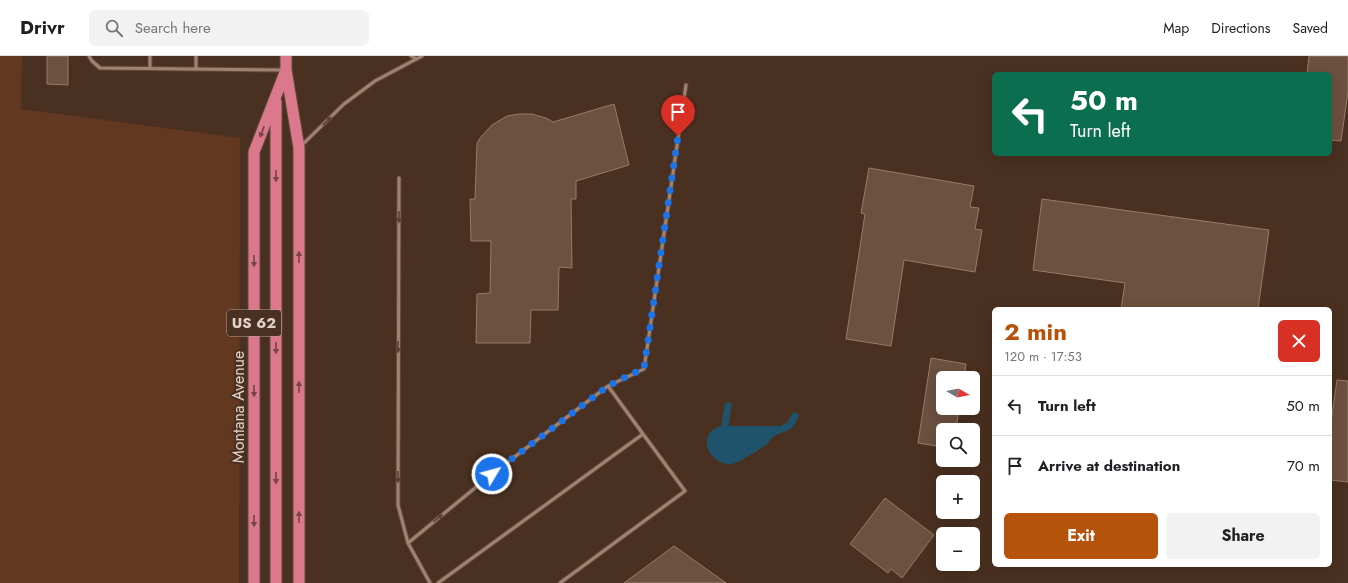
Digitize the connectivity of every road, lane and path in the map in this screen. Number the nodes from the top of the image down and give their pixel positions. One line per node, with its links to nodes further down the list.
1 (89, 56): 8 (lane)
2 (150, 56): 8 (lane)
3 (196, 56): 9 (lane)
4 (286, 56): 10 (highway, Montana Avenue / US 62)
5 (411, 56): 7 (lane)
6 (422, 56): 7 (lane)
7 (417, 59): 13 (lane, one-way to 7)
8 (150, 68): 9 (lane)
9 (196, 69): 10 (lane)
10 (286, 70): 12 (highway, Montana Avenue / US 62); 13 (highway, Montana Avenue / US 62)
11 (686, 85): 15 (lane)
12 (276, 95): 18 (highway, Montana Avenue / US 62, one-way to 18); 19 (highway, one-way to 19)
13 (299, 148): 20 (highway, Montana Avenue / US 62, one-way to 13)
14 (399, 178): 17 (lane, one-way to 17)
15 (608, 386): 16 (lane); 17 (lane, one-way to 15)
16 (643, 434): 22 (lane); 23 (lane)
17 (408, 543): 21 (lane)
18 (254, 583)
19 (276, 583)
20 (299, 583)
21 (430, 583)
22 (438, 583)
23 (560, 583)

